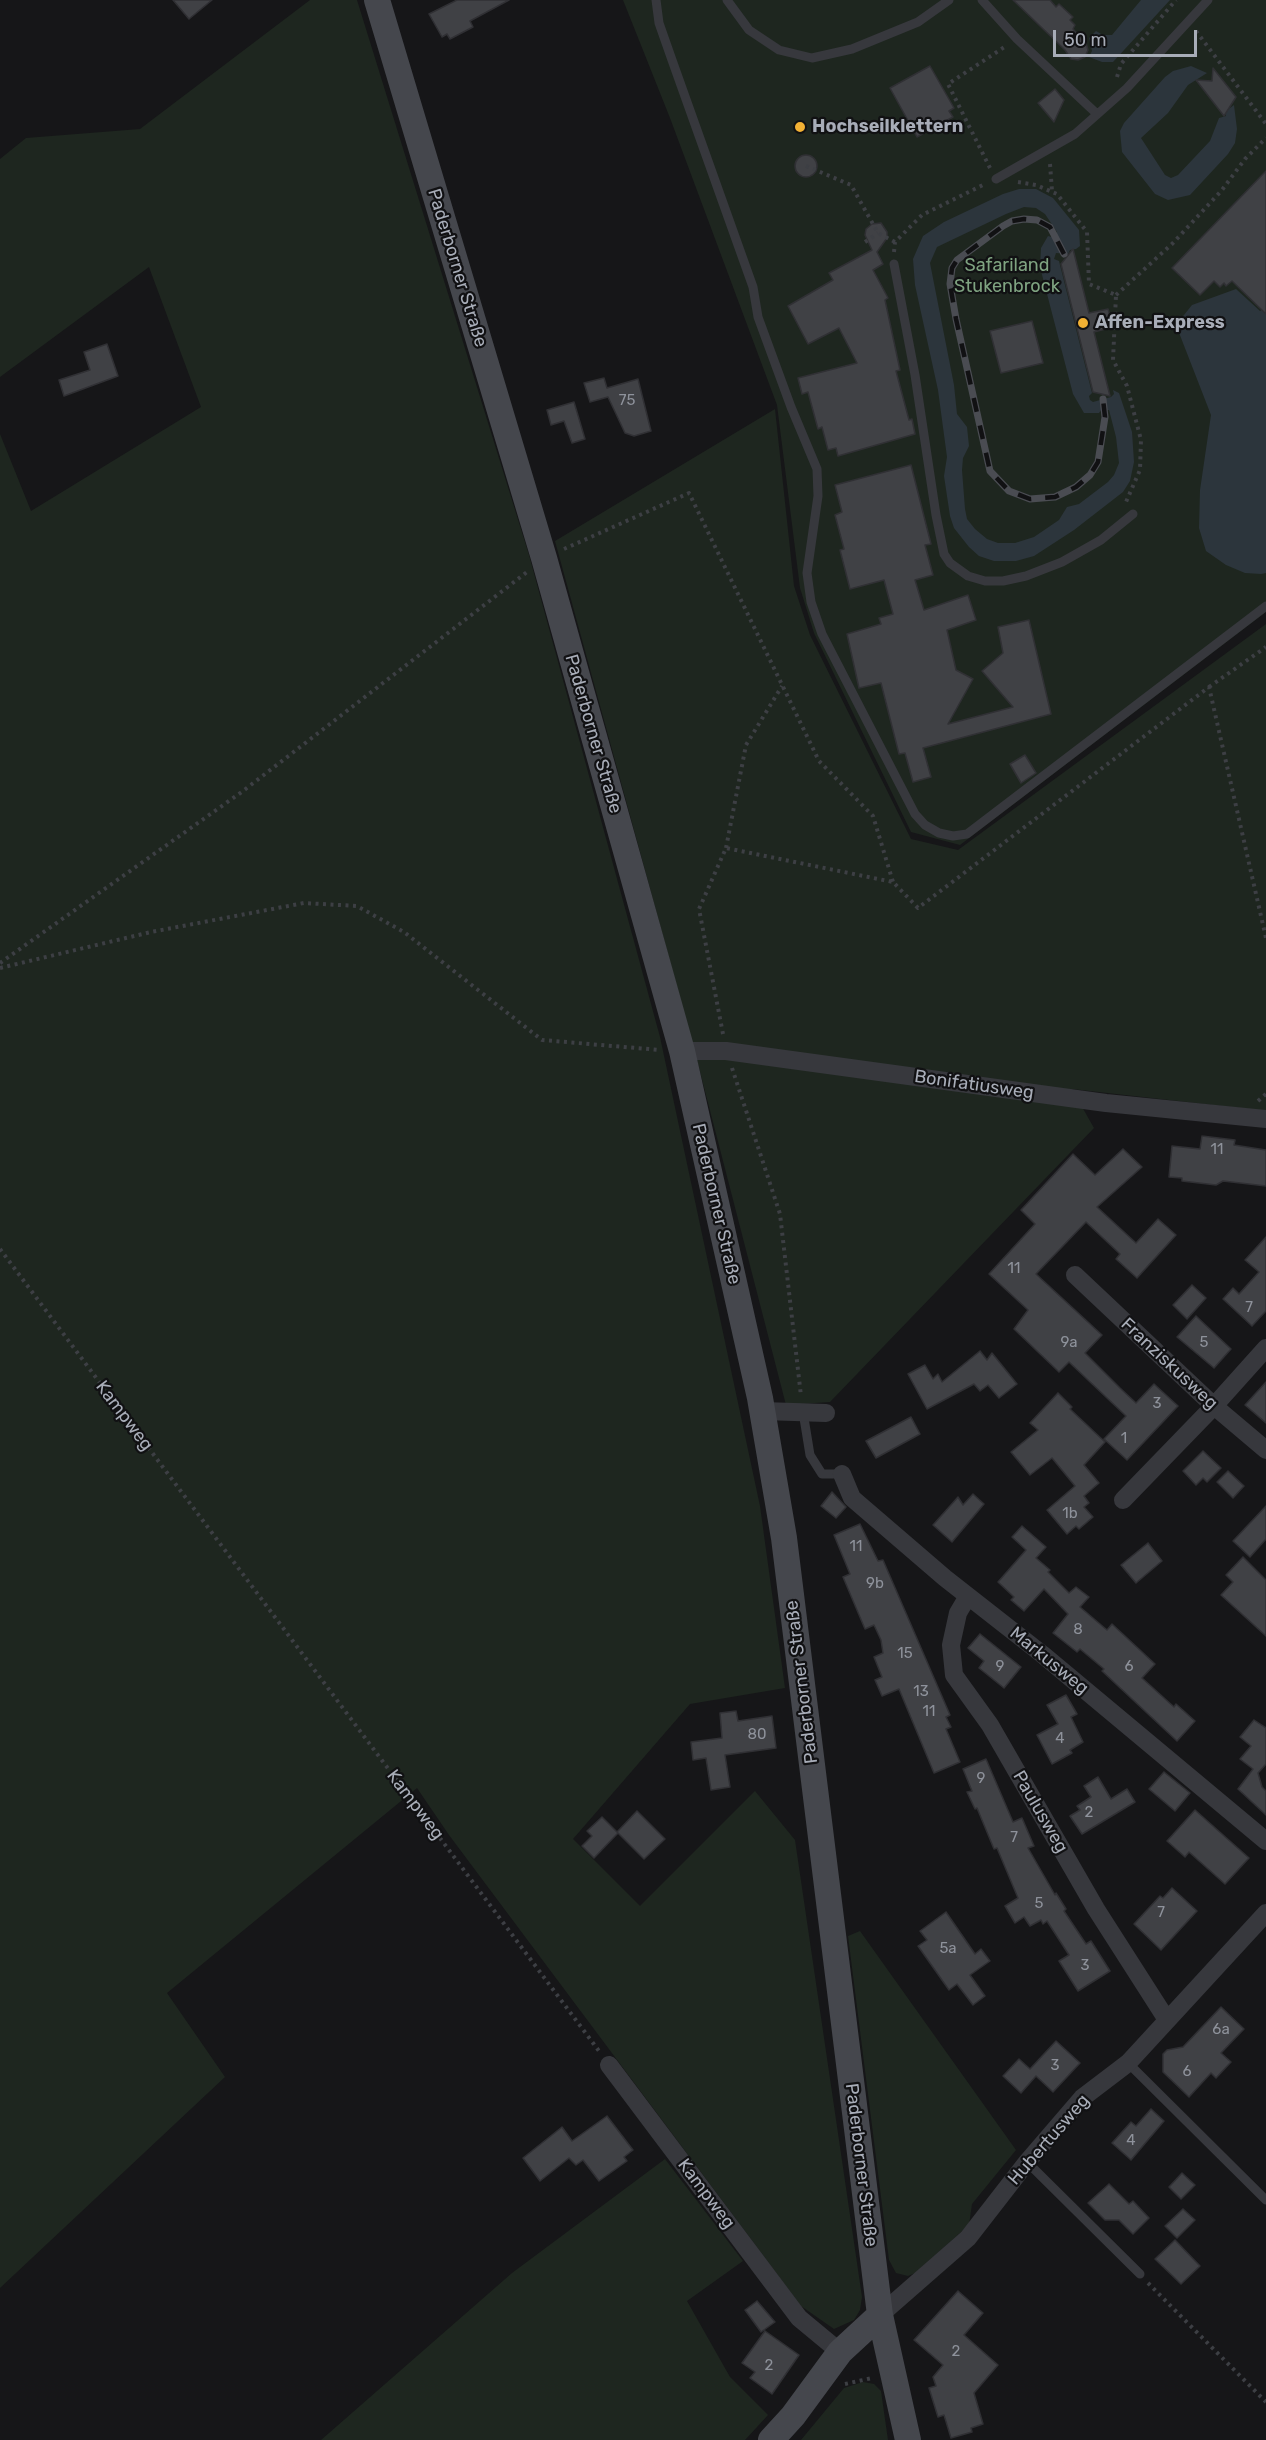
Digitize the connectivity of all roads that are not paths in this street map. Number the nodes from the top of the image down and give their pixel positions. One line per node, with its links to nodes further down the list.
1 (377, 0): 12 (main road, Paderborner Straße)
2 (656, 0): 11 (lane)
3 (727, 0): 4 (lane)
4 (949, 0)
5 (982, 0): 7 (lane)
6 (1208, 0): 7 (lane)
7 (1097, 114): 8 (lane)
8 (996, 179)
9 (894, 264): 10 (lane)
10 (1133, 514)
11 (1266, 606)
12 (682, 1051): 13 (street, Bonifatiusweg); 17 (main road, Paderborner Straße)
13 (1266, 1119)
14 (1075, 1275): 16 (street, Franziskusweg)
15 (1266, 1348): 16 (street)
16 (1214, 1406): 20 (street, Franziskusweg); 22 (street)
17 (762, 1411): 18 (street); 32 (main road, Paderborner Straße)
18 (803, 1412): 19 (street); 21 (lane)
19 (826, 1413)
20 (1266, 1450)
21 (842, 1474): 23 (street, Markusweg)
22 (1123, 1500)
23 (968, 1596): 24 (street, Markusweg); 26 (street, Paulusweg)
24 (1266, 1841)
25 (1266, 1913): 26 (street, Hubertusweg)
26 (1167, 2020): 27 (street, Hubertusweg)
27 (1128, 2063): 29 (street, Hubertusweg); 30 (lane)
28 (609, 2066): 33 (street, Kampweg)
29 (1027, 2162): 31 (lane); 32 (street, Hubertusweg)
30 (1266, 2200)
31 (1140, 2274)
32 (880, 2315): 33 (main road); 35 (main road, Paderborner Straße)
33 (840, 2352): 34 (main road)
34 (771, 2440)
35 (908, 2440)

